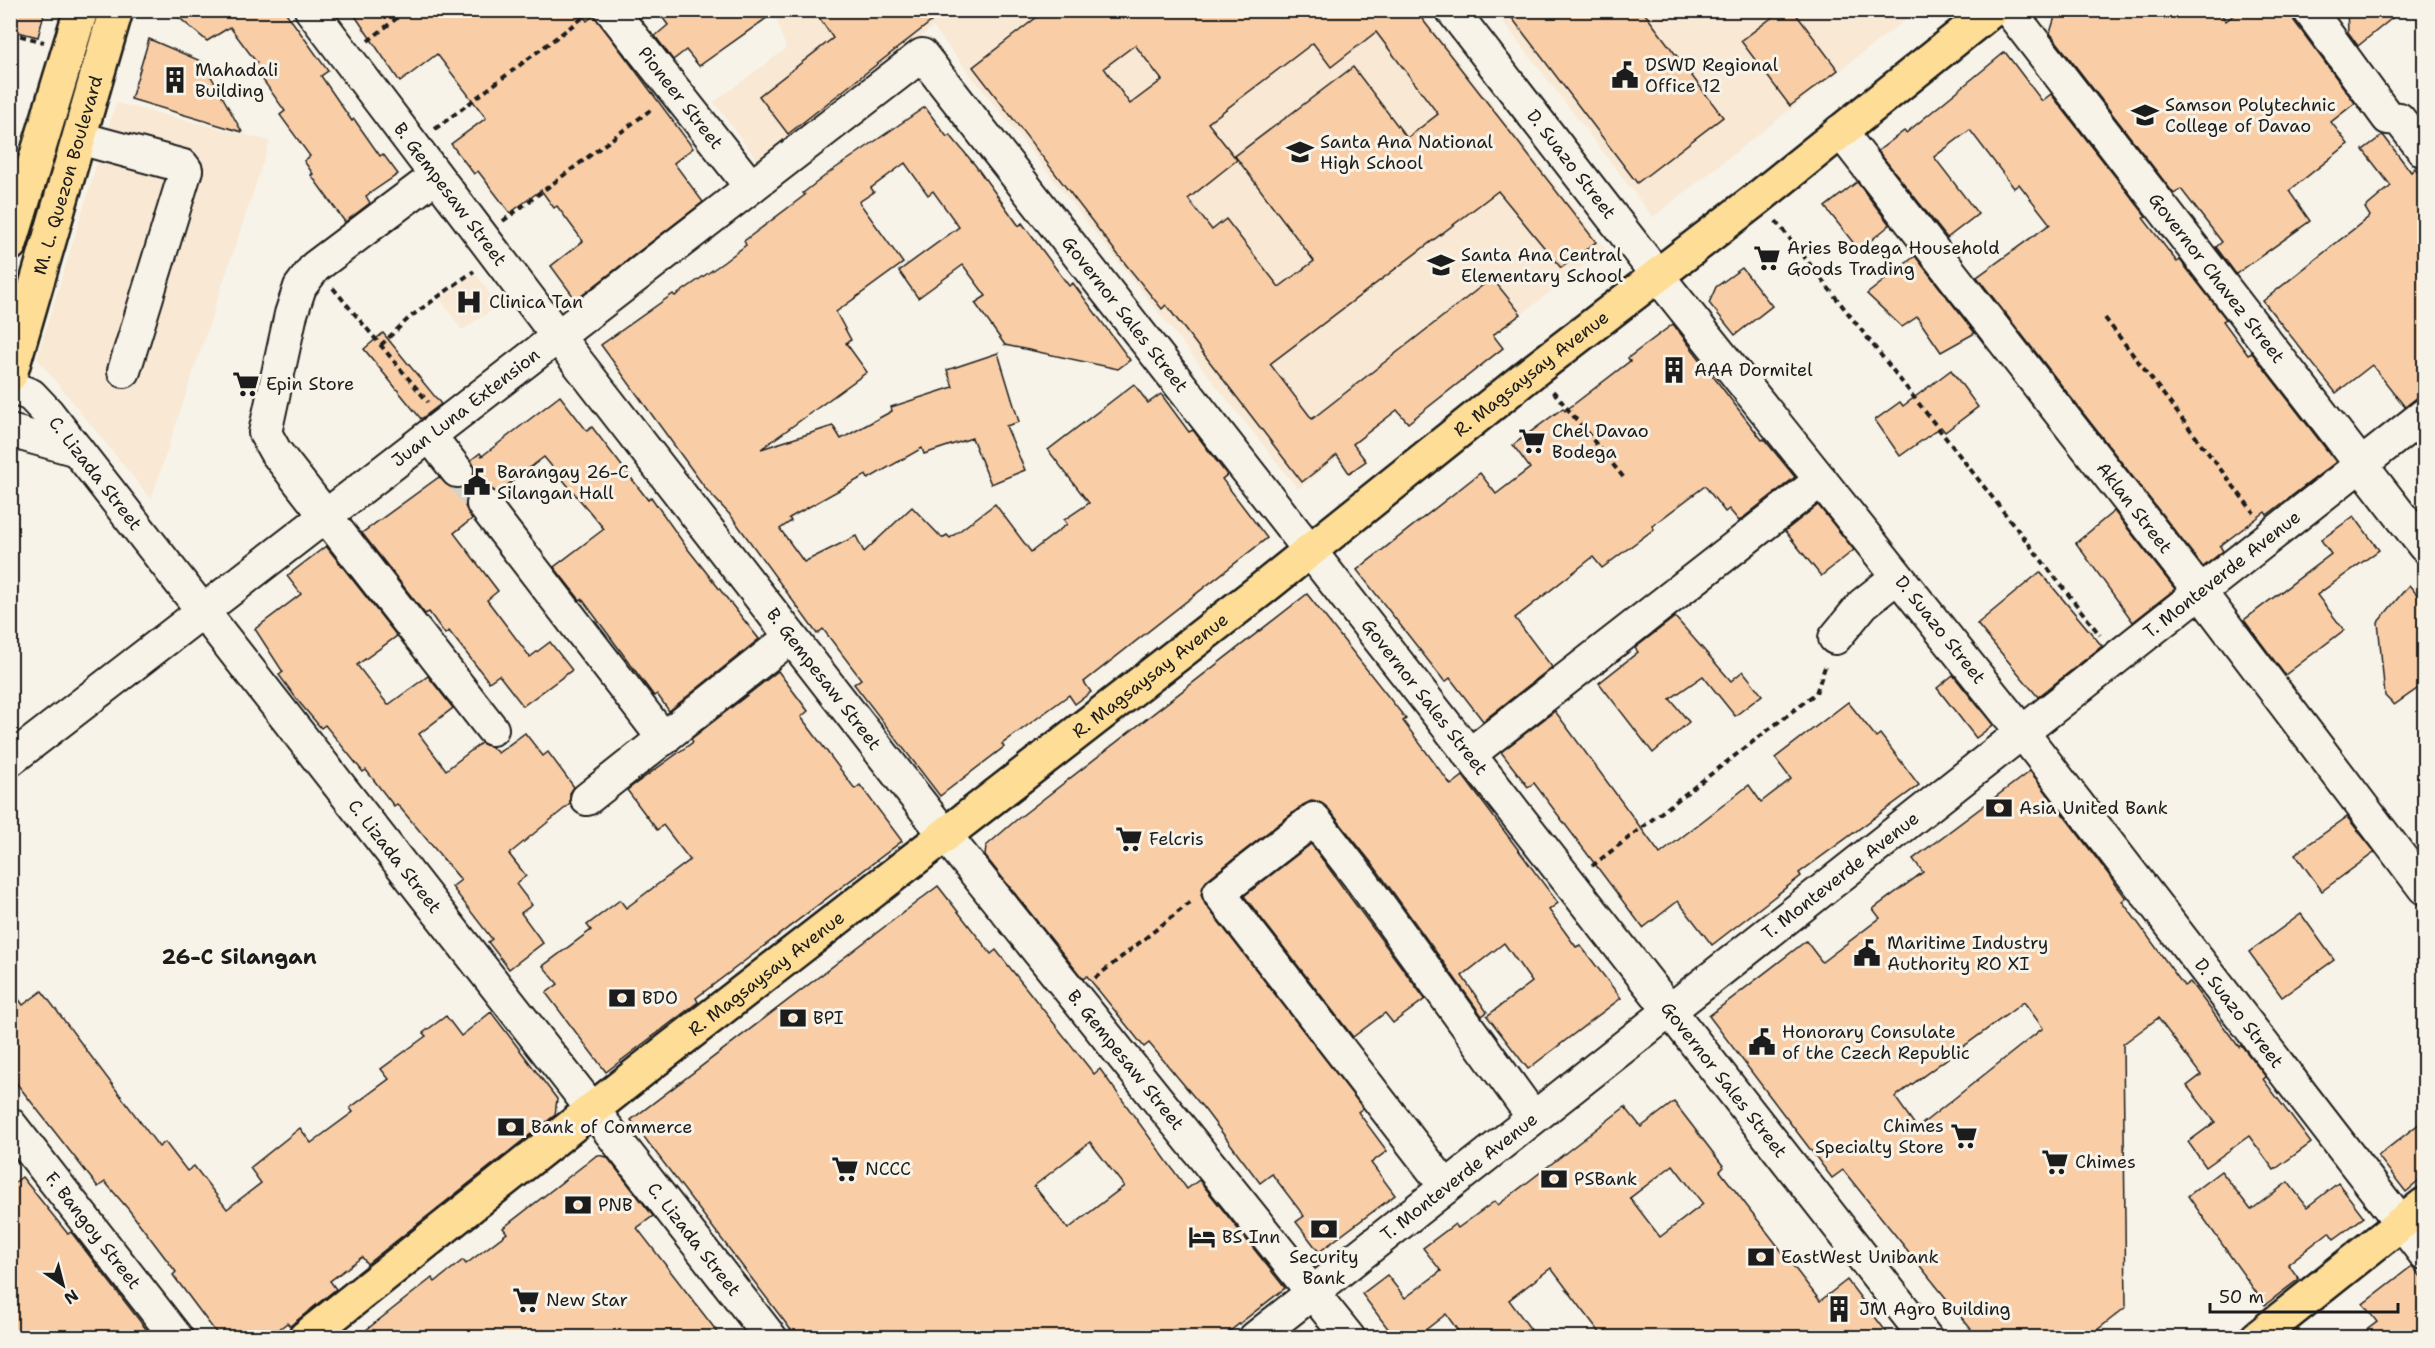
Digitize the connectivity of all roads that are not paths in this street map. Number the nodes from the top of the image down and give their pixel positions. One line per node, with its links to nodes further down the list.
1 (81, 10): 15 (main road, M. L. Quezon Boulevard)
2 (116, 10): 11 (main road, M. L. Quezon Boulevard)
3 (311, 10): 13 (street, B. Gempesaw Street)
4 (611, 10): 14 (street, Pioneer Street)
5 (1452, 10): 16 (street, D. Suazo Street)
6 (1992, 10): 10 (main road, R. Magsaysay Avenue)
7 (2009, 10): 25 (street, Governor Chavez Street)
8 (2309, 10): 12 (street)
9 (922, 56): 14 (street, Juan Luna Extension); 31 (street, Governor Sales Street)
10 (1840, 131): 16 (main road, R. Magsaysay Avenue); 33 (street, Aklan Street)
11 (79, 138): 18 (street); 19 (main road, M. L. Quezon Boulevard)
12 (2424, 151)
13 (436, 176): 17 (street, B. Gempesaw Street); 29 (street)
14 (751, 187): 17 (street, Juan Luna Extension)
15 (10, 244)
16 (1658, 275): 27 (street, D. Suazo Street); 31 (main road, R. Magsaysay Avenue)
17 (558, 337): 22 (street, Juan Luna Extension); 35 (street, B. Gempesaw Street)
18 (124, 371)
19 (10, 375)
20 (10, 387): 24 (street, C. Lizada Street)
21 (2424, 415): 25 (street, T. Monteverde Avenue)
22 (438, 429): 26 (street); 29 (street, Juan Luna Extension)
23 (10, 431): 24 (street)
24 (78, 450): 34 (street, C. Lizada Street)
25 (2361, 465): 30 (street, Governor Chavez Street); 33 (street, T. Monteverde Avenue)
26 (457, 471)
27 (1821, 480): 32 (street, D. Suazo Street); 40 (street)
28 (483, 504): 39 (street)
29 (325, 516): 34 (street, Juan Luna Extension); 37 (street)
30 (2424, 546)
31 (1309, 551): 40 (street, Governor Sales Street); 43 (main road, R. Magsaysay Avenue)
32 (1897, 577): 36 (street); 38 (street, D. Suazo Street)
33 (2200, 592): 38 (street, T. Monteverde Avenue); 44 (street, Aklan Street)
34 (204, 610): 41 (street, Juan Luna Extension); 46 (street, C. Lizada Street)
35 (791, 637): 39 (street); 43 (street, B. Gempesaw Street)
36 (1835, 638)
37 (492, 729)
38 (2022, 732): 45 (street, T. Monteverde Avenue); 50 (street, D. Suazo Street)
39 (664, 739): 42 (street)
40 (1469, 754): 45 (street, Governor Sales Street)
41 (10, 760)
42 (587, 799)
43 (945, 835): 46 (main road, R. Magsaysay Avenue); 52 (street, B. Gempesaw Street)
44 (2424, 888)
45 (1670, 1009): 47 (street, T. Monteverde Avenue); 58 (street, Governor Sales Street)
46 (594, 1108): 54 (main road, R. Magsaysay Avenue); 55 (street, C. Lizada Street)
47 (1533, 1117): 49 (street, T. Monteverde Avenue); 49 (street)
48 (10, 1124): 53 (street, F. Bangoy Street)
49 (1446, 1186): 52 (street, T. Monteverde Avenue)
50 (2413, 1214): 51 (street, D. Suazo Street); 59 (main road)
51 (2424, 1252)
52 (1313, 1292): 56 (street, T. Monteverde Avenue); 57 (street, B. Gempesaw Street)
53 (177, 1338)
54 (304, 1338)
55 (771, 1338)
56 (1255, 1338)
57 (1349, 1338)
58 (1926, 1338)
59 (2257, 1338)

